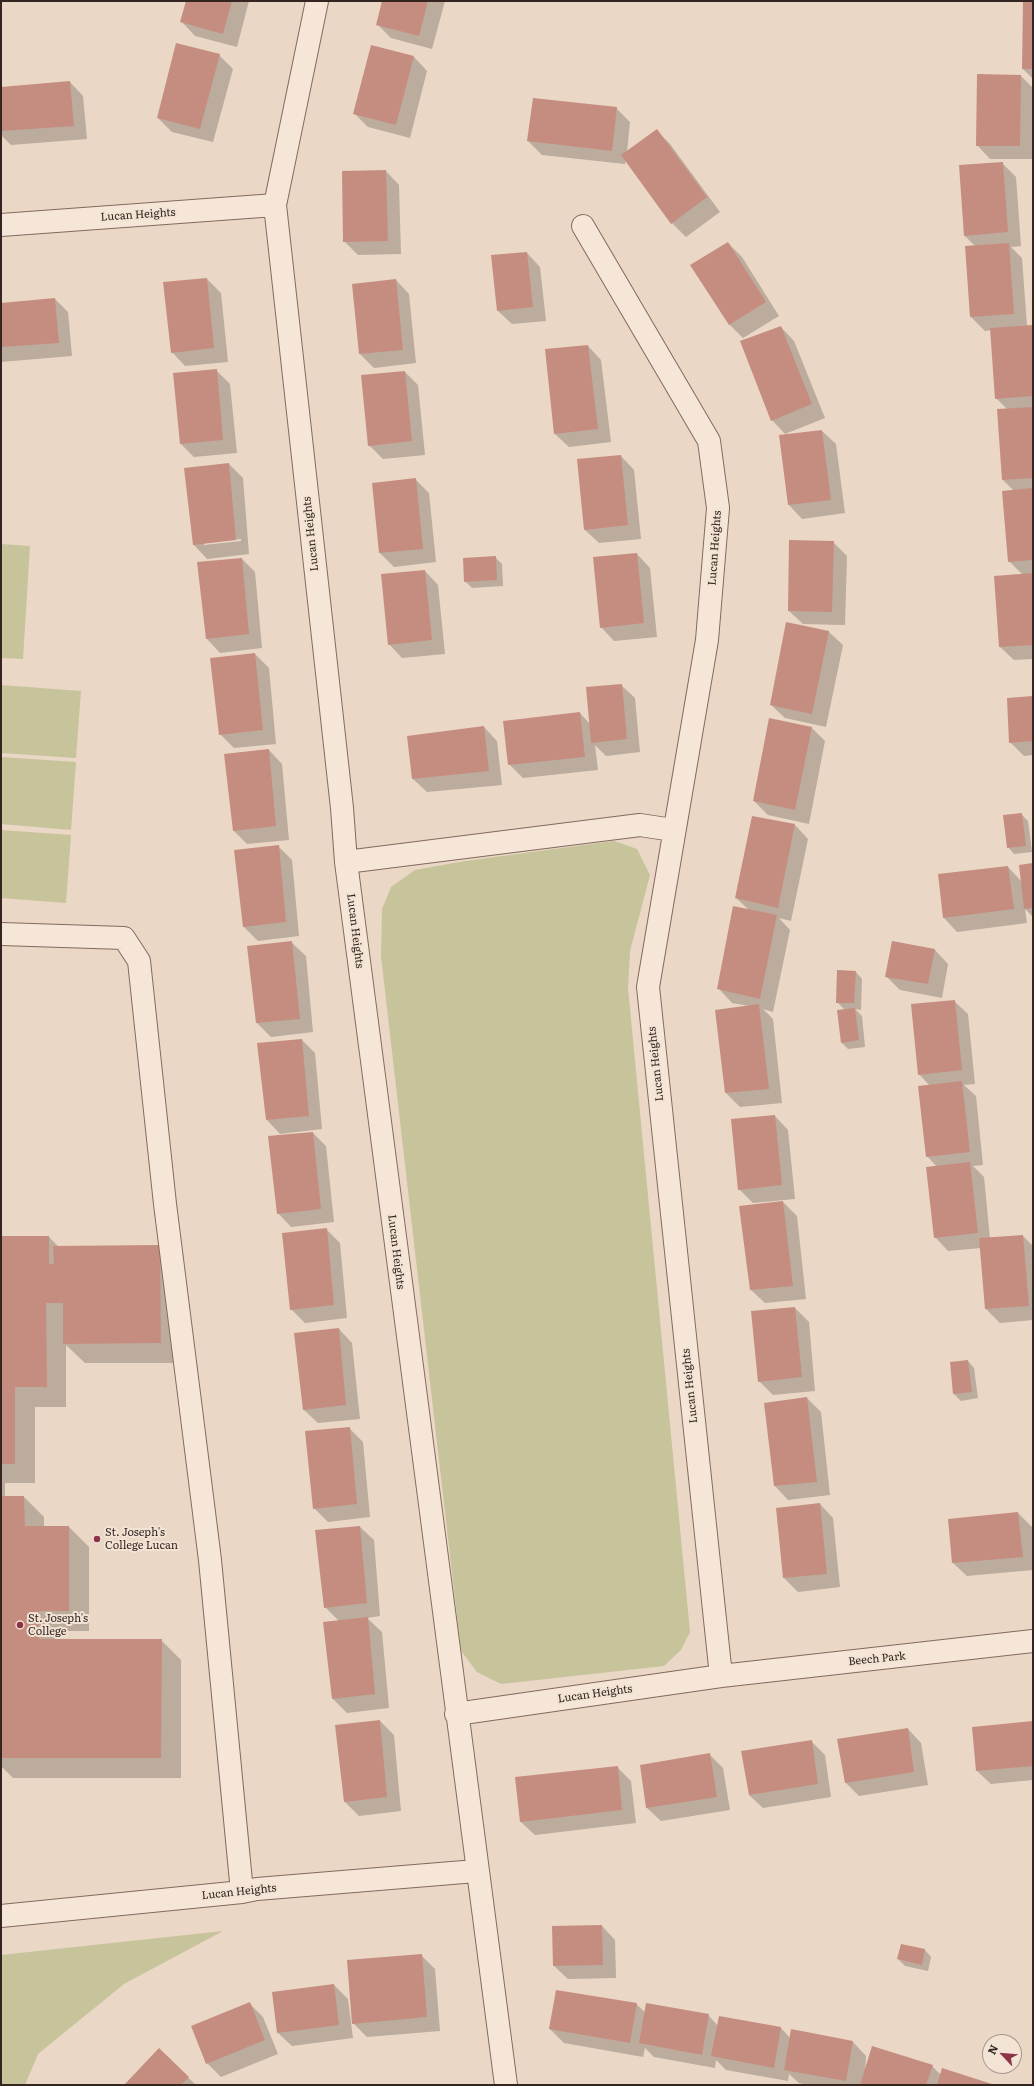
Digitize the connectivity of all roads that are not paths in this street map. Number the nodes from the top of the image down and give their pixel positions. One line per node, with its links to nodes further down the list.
1 (317, 1): 2 (street, Lucan Heights)
2 (275, 206): 3 (street, Lucan Heights); 6 (street, Lucan Heights)
3 (1, 225)
4 (583, 226): 5 (street, Lucan Heights)
5 (673, 830): 6 (street); 9 (street, Lucan Heights)
6 (346, 862): 10 (street, Lucan Heights)
7 (1, 934): 12 (street)
8 (1033, 1641): 9 (street, Beech Park)
9 (722, 1676): 10 (street, Lucan Heights)
10 (456, 1714): 11 (street, Lucan Heights)
11 (476, 1871): 12 (street, Lucan Heights); 14 (street, Lucan Heights)
12 (242, 1892): 13 (street, Lucan Heights)
13 (1, 1916)
14 (506, 2085)

